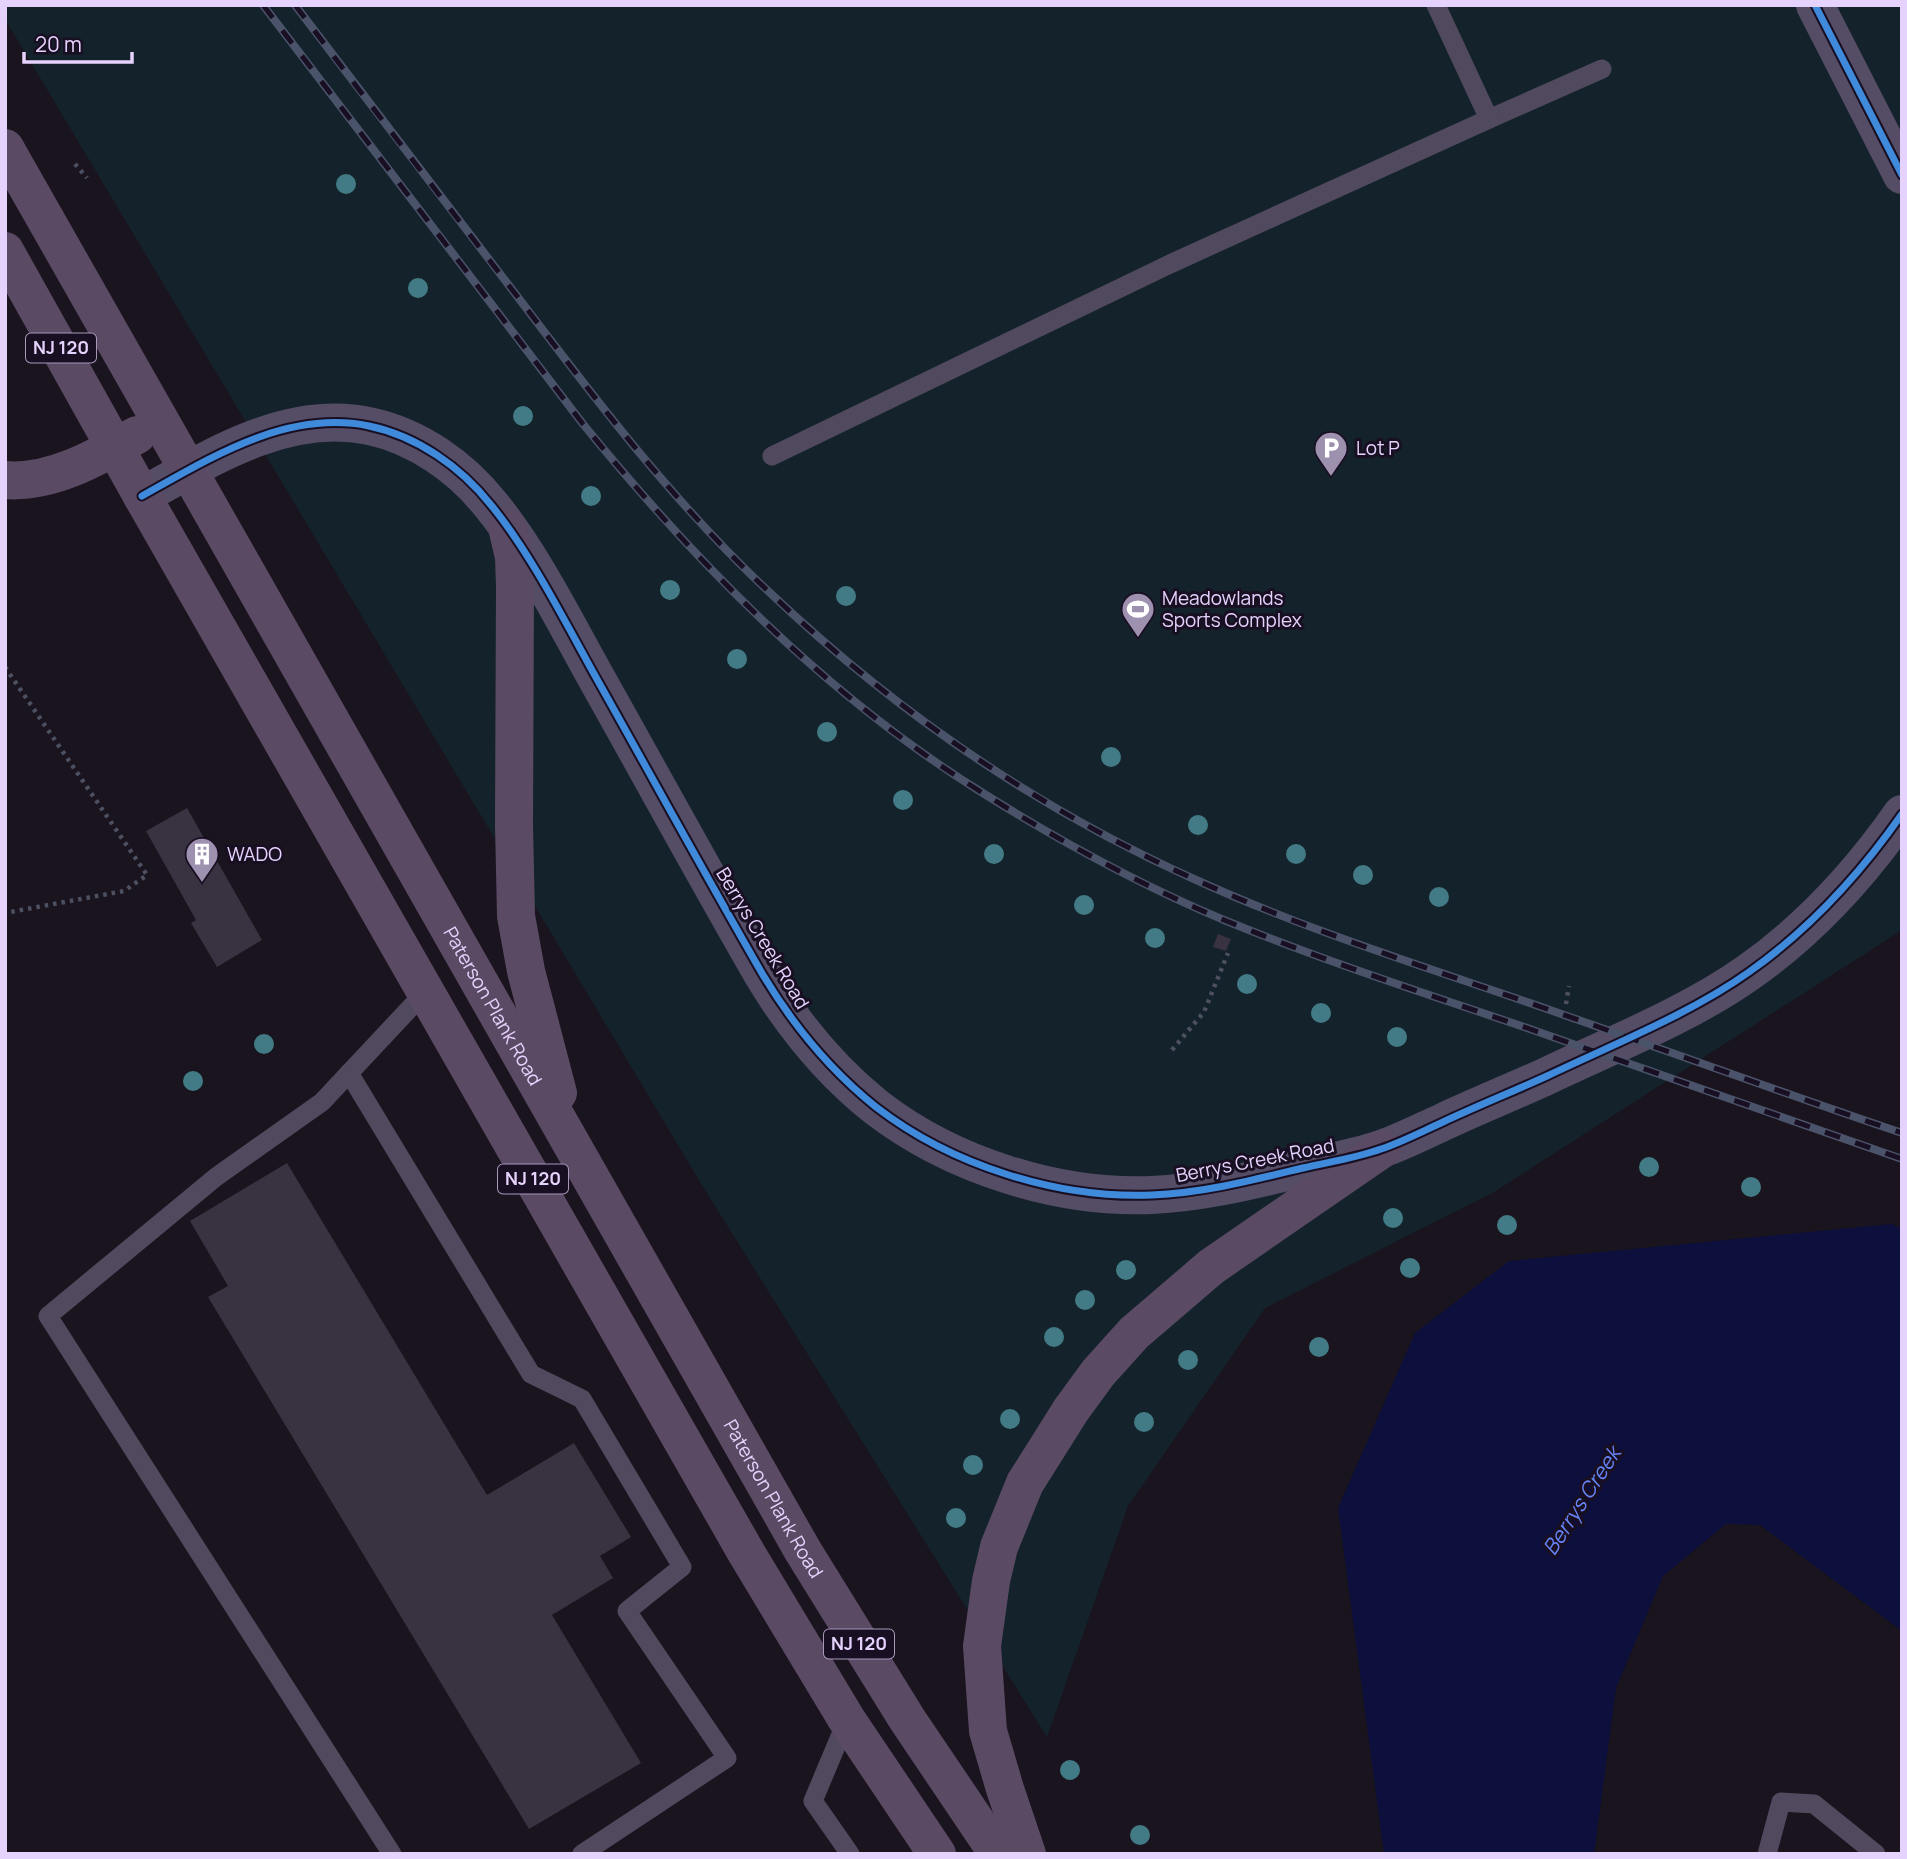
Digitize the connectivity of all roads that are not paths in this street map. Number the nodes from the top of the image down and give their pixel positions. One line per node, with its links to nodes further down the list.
1 (1436, 5): 4 (lane)
2 (1815, 5): 6 (street)
3 (1602, 69): 4 (lane)
4 (1489, 119): 10 (lane)
5 (5, 148): 8 (main road, Paterson Plank Road / NJ 120)
6 (1902, 175)
7 (5, 251): 9 (main road, NJ 120)
8 (161, 422): 9 (main road); 11 (main road, Paterson Plank Road / NJ 120)
9 (116, 447): 12 (main road); 13 (main road, NJ 120)
10 (772, 456)
11 (187, 470): 13 (street, Berrys Creek Road); 14 (street, Berrys Creek Road); 18 (main road, Paterson Plank Road / NJ 120)
12 (5, 480)
13 (142, 496): 16 (main road, NJ 120)
14 (507, 527): 18 (main road); 19 (street, Berrys Creek Road)
15 (1902, 814): 19 (street, Berrys Creek Road)
16 (426, 991): 17 (lane); 20 (main road, NJ 120)
17 (349, 1073): 21 (lane); 22 (lane)
18 (572, 1144): 25 (main road, Paterson Plank Road / NJ 120)
19 (1382, 1149): 26 (main road)
20 (847, 1720): 23 (lane); 24 (main road, NJ 120)
21 (392, 1854)
22 (582, 1854)
23 (850, 1854)
24 (937, 1854)
25 (998, 1854)
26 (1027, 1854)
27 (1767, 1854): 28 (lane)
28 (1876, 1854)

